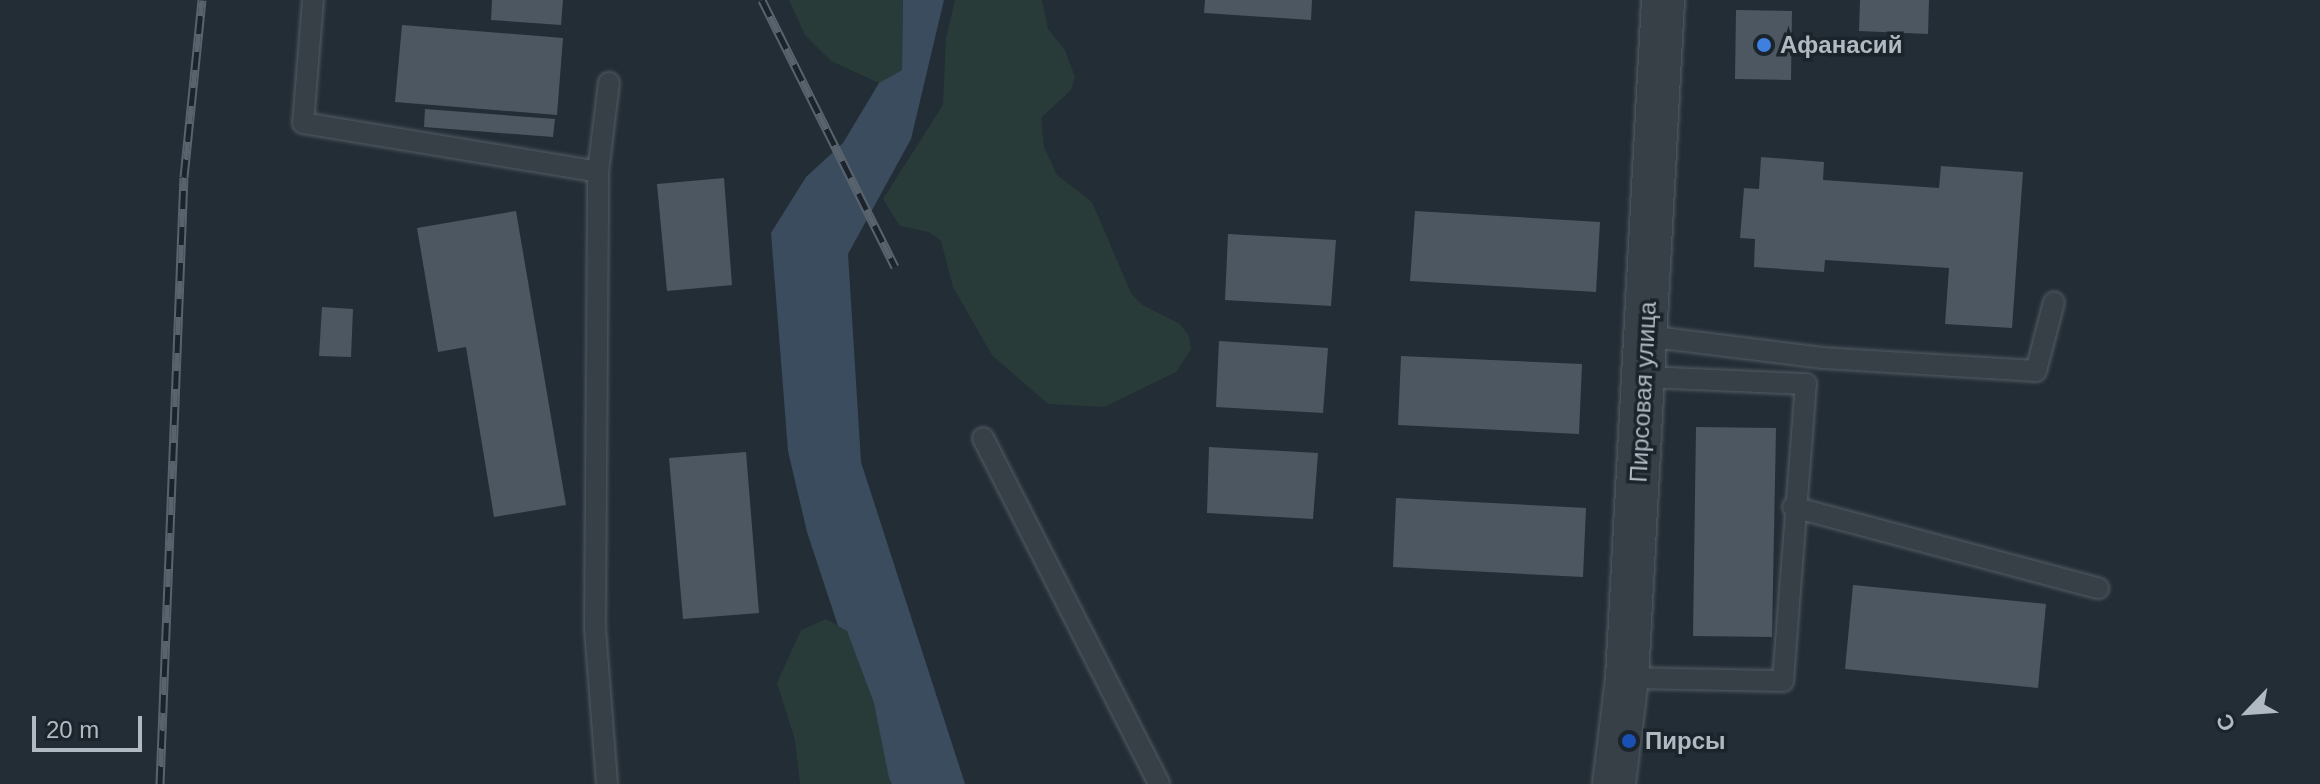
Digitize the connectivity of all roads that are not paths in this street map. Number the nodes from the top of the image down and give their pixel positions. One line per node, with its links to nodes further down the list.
1 (313, 0): 4 (lane)
2 (1663, 0): 6 (street, Пирсовая улица)
3 (609, 83): 4 (lane)
4 (598, 172): 12 (lane)
5 (2054, 302): 6 (lane)
6 (1646, 336): 7 (street, Пирсовая улица)
7 (1644, 377): 9 (lane); 11 (street, Пирсовая улица)
8 (983, 438): 13 (lane)
9 (1793, 507): 10 (lane); 11 (lane)
10 (2098, 588)
11 (1627, 678): 14 (street, Пирсовая улица)
12 (607, 784)
13 (1159, 784)
14 (1614, 784)

